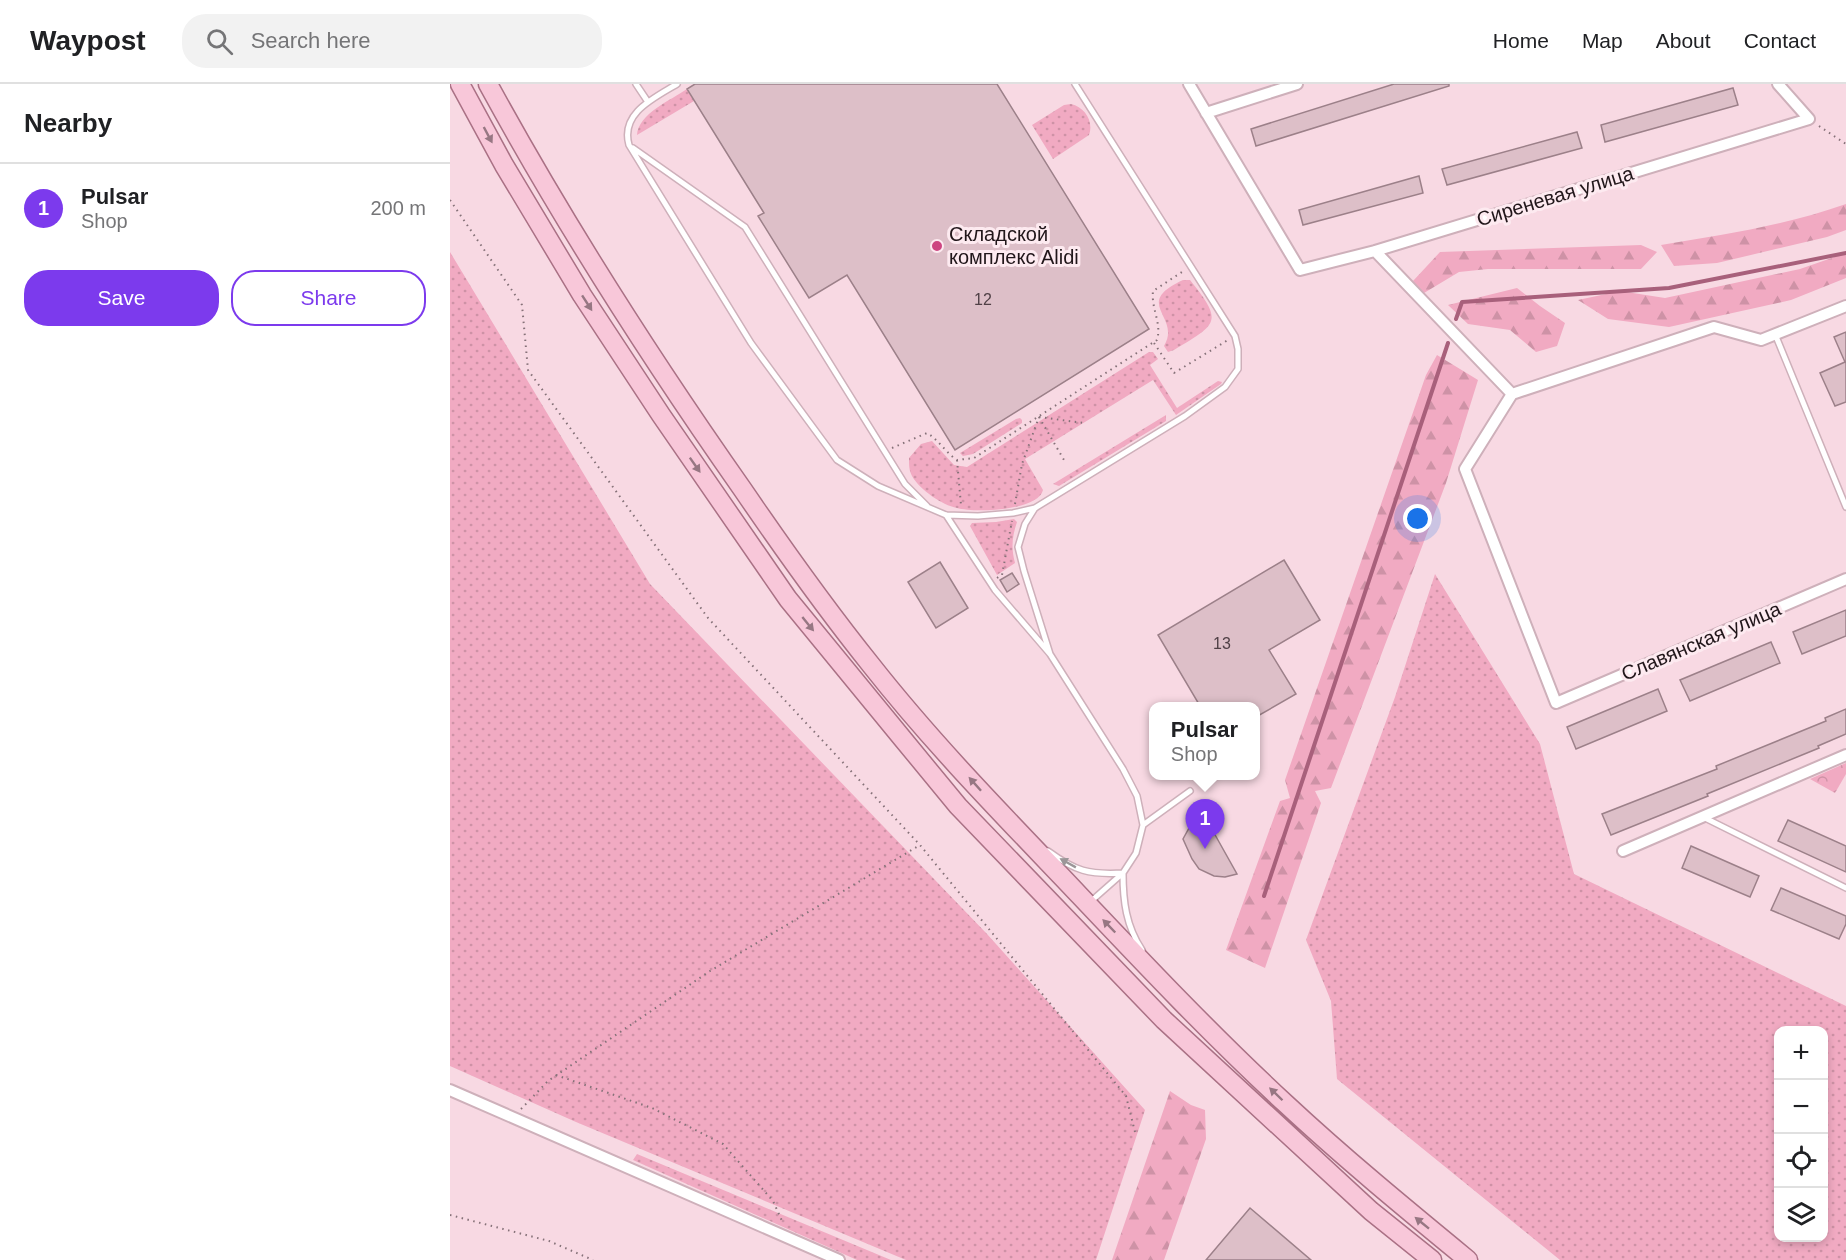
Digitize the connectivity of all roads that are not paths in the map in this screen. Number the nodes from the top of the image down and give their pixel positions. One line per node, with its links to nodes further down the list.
1 (460, 84): 31 (main road, one-way to 31)
2 (488, 84): 24 (main road, one-way to 2)
3 (636, 84): 9 (lane)
4 (677, 84): 9 (lane)
5 (1075, 84): 18 (lane)
6 (1189, 84): 10 (street)
7 (1297, 84): 10 (street)
8 (1778, 84): 12 (street, Сиреневая улица)
9 (648, 102): 11 (lane)
10 (1206, 113): 12 (street, Сиреневая улица)
11 (629, 145): 16 (lane); 16 (lane)
12 (1375, 250): 15 (street)
13 (1846, 306): 14 (street)
14 (1775, 334): 15 (street); 17 (lane)
15 (1512, 394): 20 (street, Славянская улица)
16 (928, 507): 19 (lane)
17 (1846, 507)
18 (1035, 508): 19 (lane); 21 (lane)
19 (946, 515): 21 (lane)
20 (1846, 579)
21 (1050, 654): 26 (lane)
22 (1846, 754): 25 (street)
23 (1190, 791): 26 (lane)
24 (998, 809): 28 (lane, one-way to 24); 30 (main road)
25 (1702, 816): 27 (street); 29 (lane)
26 (1143, 825): 28 (lane)
27 (1623, 851)
28 (1123, 873): 30 (lane); 32 (lane)
29 (1846, 888)
30 (1088, 904): 31 (main road); 32 (main road, one-way to 30)
31 (1066, 920): 35 (main road)
32 (1198, 1018): 36 (main road, one-way to 32)
33 (450, 1090): 34 (street)
34 (838, 1260)
35 (1432, 1260)
36 (1468, 1260)

